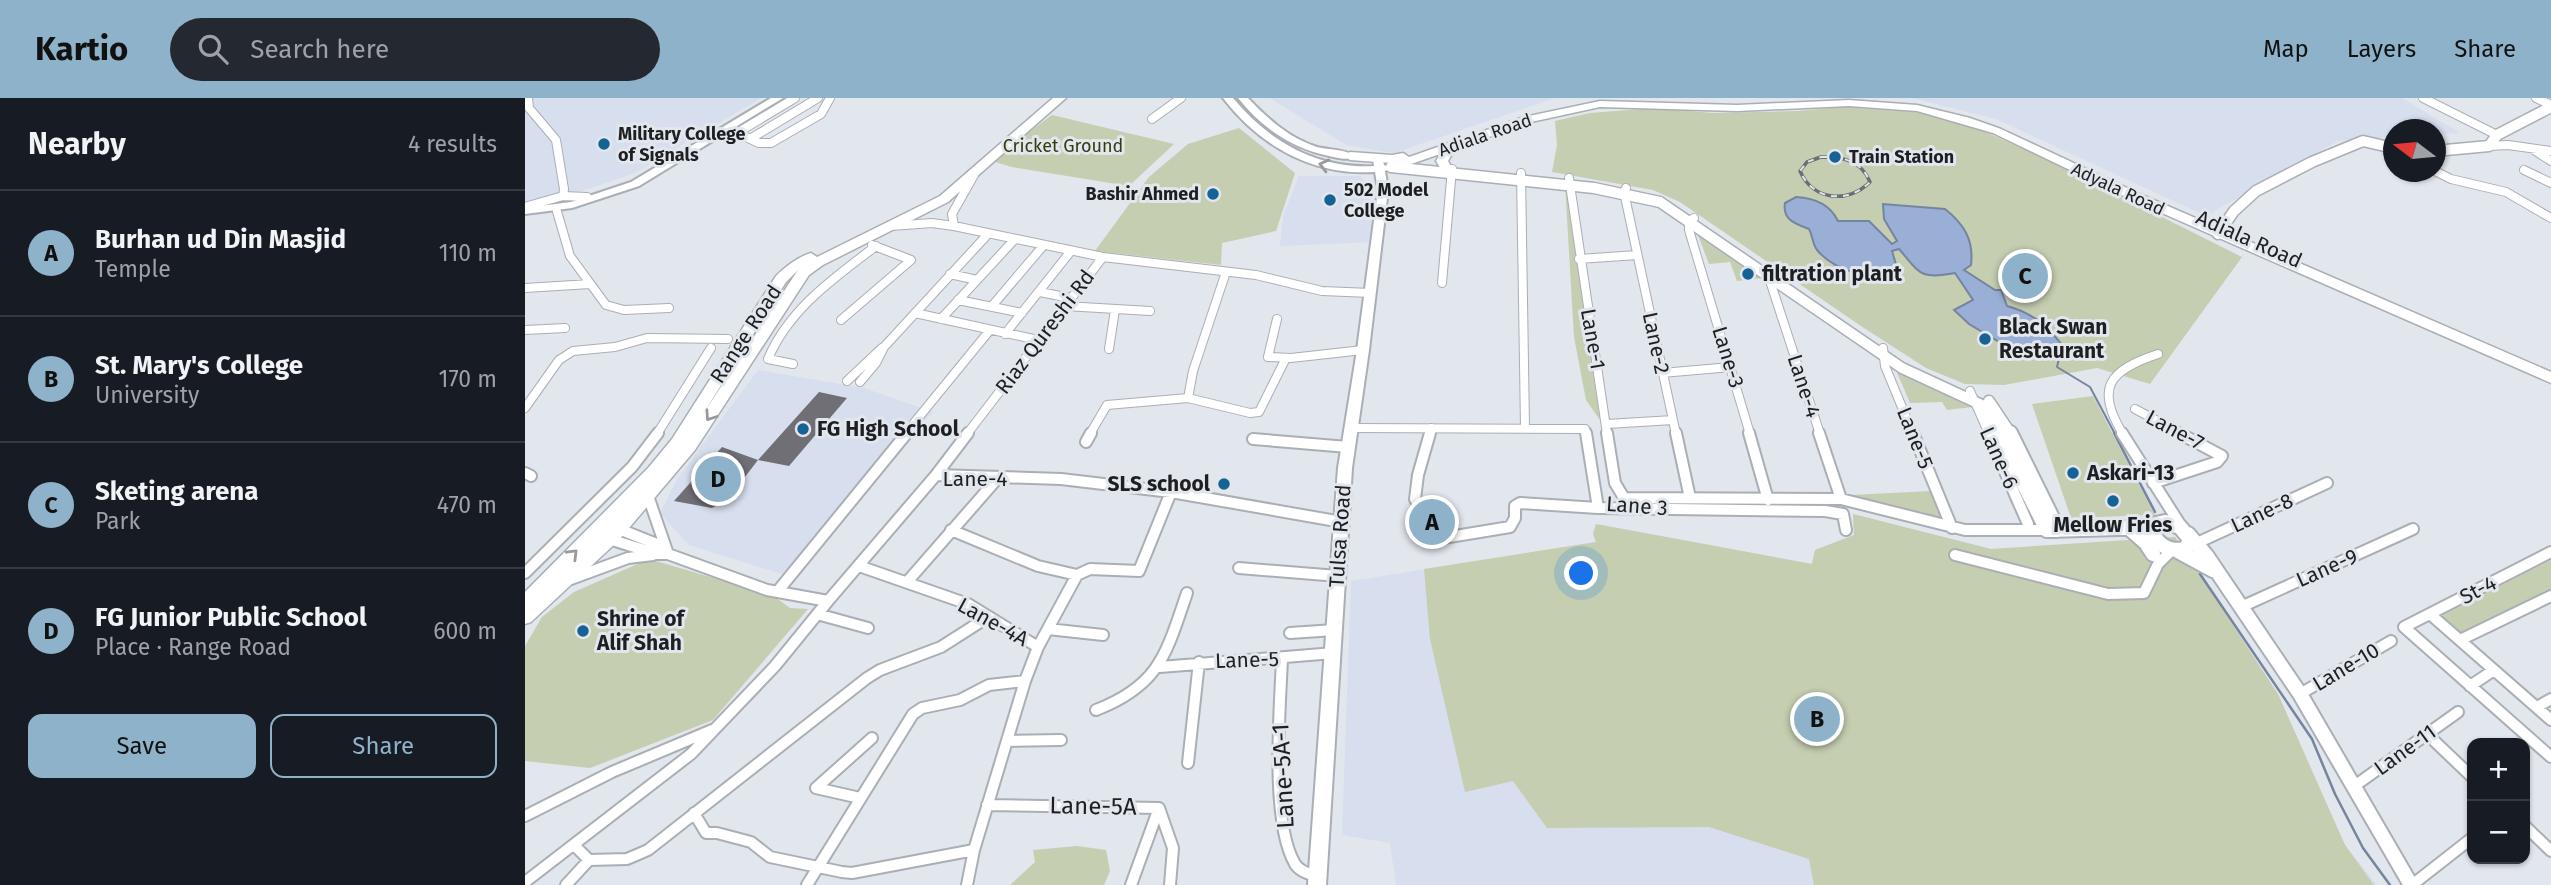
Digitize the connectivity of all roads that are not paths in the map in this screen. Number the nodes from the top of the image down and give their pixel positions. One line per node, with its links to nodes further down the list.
1 (528, 98): 48 (street)
2 (769, 98): 49 (main road)
3 (779, 98): 50 (main road)
4 (796, 98): 19 (street); 23 (street)
5 (818, 98): 19 (street)
6 (830, 98): 27 (street)
7 (1049, 98): 138 (main road, Range Road)
8 (1060, 98): 41 (main road)
9 (1181, 98): 24 (street)
10 (1229, 98): 38 (main road, one-way to 10)
11 (1243, 98): 34 (main road)
12 (1574, 98): 36 (main road, Adiala Road)
13 (1643, 98): 14 (main road)
14 (1854, 98)
15 (1865, 98): 56 (main road, Adiala Road)
16 (2423, 98): 21 (street)
17 (2448, 98): 21 (street)
18 (2536, 98): 22 (street)
19 (810, 103): 25 (street)
20 (1663, 104): 30 (main road, Adiala Road); 56 (main road, Adyala Road)
21 (2435, 104): 26 (street)
22 (2549, 109): 26 (street)
23 (767, 114): 25 (street); 27 (street)
24 (1153, 119)
25 (781, 120): 27 (street)
26 (2497, 135): 29 (street)
27 (750, 139)
28 (2383, 146): 56 (street)
29 (2489, 146): 31 (street); 32 (street)
30 (1449, 148): 37 (main road, Adiala Road); 40 (main road)
31 (2531, 148): 33 (street); 35 (street)
32 (2446, 150)
33 (2551, 151)
34 (1350, 156): 36 (main road, Adiala Road)
35 (2551, 161)
36 (1385, 163): 37 (main road, Adiala Road); 38 (main road); 40 (street); 46 (main road, Tulsa Road)
37 (1406, 163): 40 (street)
38 (1355, 170): 46 (main road)
39 (2524, 170): 45 (street)
40 (1450, 171): 42 (street); 69 (street)
41 (974, 175): 54 (main road); 55 (street)
42 (1521, 176): 44 (street); 111 (street)
43 (2446, 176): 52 (street)
44 (1569, 180): 47 (street); 64 (street, Lane-1)
45 (2551, 183)
46 (1383, 190): 73 (main road, Tulsa Road)
47 (1625, 190): 53 (street); 62 (street, Lane-2)
48 (563, 196): 49 (street); 51 (street)
49 (587, 197): 51 (main road)
50 (556, 208): 51 (main road); 70 (street)
51 (525, 209)
52 (2551, 218)
53 (1692, 220): 67 (street); 99 (street, Lane-3)
54 (891, 226): 55 (street, Riaz Qureshi Rd); 59 (main road)
55 (954, 226): 57 (street, Riaz Qureshi Rd)
56 (2219, 230): 100 (main road, Adiala Road); 102 (main road, Adyala Road)
57 (988, 233): 58 (street, Riaz Qureshi Rd); 66 (street)
58 (1014, 240): 60 (street, Riaz Qureshi Rd); 68 (street)
59 (868, 244): 84 (street); 98 (street); 123 (main road, one-way to 123)
60 (1043, 246): 61 (street, Riaz Qureshi Rd); 76 (street)
61 (1071, 251): 63 (street, Riaz Qureshi Rd); 72 (street)
62 (1637, 256): 64 (street); 101 (street, Lane-2)
63 (1103, 257): 65 (street); 75 (street, Riaz Qureshi Rd)
64 (1579, 259): 110 (street, Lane-1)
65 (1226, 272): 73 (street); 106 (street)
66 (950, 274): 68 (street); 80 (street)
67 (1776, 278): 95 (street); 125 (street, Lane-4)
68 (977, 280): 74 (street)
69 (1441, 283)
70 (590, 284): 71 (street); 77 (street)
71 (525, 288)
72 (1040, 292): 75 (street); 81 (street)
73 (1371, 293): 94 (main road, Tulsa Road)
74 (958, 300): 76 (street); 82 (street)
75 (1068, 302): 78 (street); 90 (street, Riaz Qureshi Rd)
76 (992, 306): 81 (street)
77 (669, 308)
78 (1115, 310): 79 (street); 93 (street)
79 (1150, 311)
80 (915, 313): 82 (street); 91 (street)
81 (1022, 313): 88 (street)
82 (941, 319): 87 (street)
83 (1277, 319): 97 (street)
84 (841, 320)
85 (565, 328): 86 (street)
86 (525, 330)
87 (991, 330): 88 (street); 153 (street)
88 (1005, 334): 90 (street)
89 (727, 339): 107 (street)
90 (1038, 340): 117 (street, Riaz Qureshi Rd)
91 (884, 347): 103 (street); 104 (street)
92 (711, 348): 148 (street)
93 (1109, 349)
94 (1363, 350): 97 (street); 112 (main road, Tulsa Road)
95 (1883, 351): 105 (street); 131 (street, Lane-5)
96 (2158, 354): 119 (street)
97 (1286, 358): 106 (street)
98 (793, 364)
99 (1731, 367): 101 (street); 126 (street, Lane-3)
100 (2551, 369)
101 (1663, 373): 109 (street, Lane-2)
102 (2551, 378)
103 (847, 381)
104 (860, 382)
105 (1971, 395): 130 (street, Lane-6); 136 (street)
106 (1188, 398): 115 (street)
107 (525, 408)
108 (2135, 409): 119 (street, Lane-7)
109 (1672, 420): 110 (street); 124 (street, Lane-2)
110 (1607, 424): 124 (street, Lane-1)
111 (1525, 427): 113 (street, Lane 3); 127 (street, Lane 3)
112 (1352, 428): 113 (street, Lane 3); 116 (main road, Tulsa Road)
113 (1431, 428): 127 (street)
114 (1253, 439): 116 (street)
115 (1086, 442)
116 (1348, 447): 128 (main road, Tulsa Road)
117 (936, 475): 118 (street, Lane-4); 145 (street, Lane-4)
118 (997, 479): 121 (street, Lane-4); 134 (street)
119 (2153, 483): 122 (street)
120 (2327, 483): 139 (street, Lane-8)
121 (1171, 492): 128 (street, Lane-4); 149 (street)
122 (2160, 495): 129 (street); 139 (street)
123 (648, 496): 138 (main road); 141 (street)
124 (1691, 498): 126 (street)
125 (1841, 499): 126 (street); 131 (street)
126 (1768, 500)
127 (1598, 508): 135 (street, Lane 3)
128 (1342, 522): 150 (main road, Tulsa Road)
129 (2170, 523): 137 (street); 139 (street)
130 (2028, 524)
131 (1952, 528): 136 (street)
132 (2129, 528): 136 (street); 137 (street); 144 (street)
133 (2413, 529): 157 (street, Lane-9)
134 (951, 530): 149 (street); 151 (street)
135 (1846, 530)
136 (2052, 530)
137 (2154, 533): 140 (street); 144 (street)
138 (609, 534): 141 (street); 152 (main road); 158 (main road, Range Road, one-way to 138)
139 (2190, 536): 140 (street); 147 (street)
140 (2175, 550): 144 (street); 147 (street)
141 (663, 552): 152 (street); 153 (street)
142 (2551, 552): 160 (street, St-4)
143 (1955, 555): 144 (street)
144 (2154, 561)
145 (859, 566): 151 (street, Lane-4A); 156 (street, Lane-4)
146 (1239, 568): 150 (street)
147 (2217, 572): 157 (street)
148 (525, 573)
149 (1077, 575): 164 (street)
150 (1338, 576): 165 (main road, Tulsa Road)
151 (907, 582): 161 (street, Lane-4A)
152 (561, 584): 158 (main road)
153 (777, 592): 156 (street)
154 (1187, 593): 174 (street)
155 (2551, 596): 168 (street)
156 (828, 601): 159 (street, Lane-4)
157 (2241, 607): 178 (street)
158 (528, 609): 162 (street)
159 (817, 614): 163 (street); 184 (street, Lane-4)
160 (2430, 614): 168 (street); 177 (street, St-4)
161 (988, 617): 170 (street, Lane-4A); 196 (street)
162 (525, 623)
163 (868, 628)
164 (1048, 629): 167 (street); 170 (street)
165 (1335, 630): 166 (street); 171 (main road, Tulsa Road)
166 (1290, 633)
167 (1104, 635)
168 (2460, 640): 175 (street)
169 (2391, 641): 178 (street, Lane-10)
170 (1038, 647): 176 (street)
171 (1334, 653): 172 (street, Lane-5); 205 (main road, Tulsa Road)
172 (1282, 659): 173 (street, Lane-5); 205 (street, Lane-5A-1)
173 (1199, 662): 174 (street, Lane-5); 190 (street)
174 (1160, 667): 181 (street)
175 (2494, 670): 177 (street); 180 (street)
176 (1025, 681): 188 (street); 193 (street)
177 (2470, 686): 189 (street)
178 (2300, 694): 192 (street)
179 (2551, 699): 180 (street)
180 (2537, 707): 183 (street)
181 (1096, 710)
182 (2458, 712): 185 (street, Lane-11)
183 (2551, 720)
184 (717, 728): 197 (street); 200 (street, Lane-4)
185 (2427, 734): 191 (street); 192 (street, Lane-11)
186 (872, 738): 193 (street)
187 (1061, 740): 188 (street)
188 (1007, 741): 194 (street)
189 (2551, 757)
190 (1188, 763)
191 (2467, 771)
192 (2353, 787): 212 (street)
193 (860, 799): 204 (street)
194 (987, 805): 195 (street, Lane-5A); 201 (street)
195 (1159, 808): 210 (street, Lane-5A); 211 (street)
196 (694, 813): 203 (street); 204 (street)
197 (525, 816)
198 (2530, 831): 202 (street)
199 (2467, 842): 212 (street)
200 (574, 845): 203 (street); 206 (street, Lane-4)
201 (974, 850): 204 (street); 209 (street)
202 (2551, 851)
203 (589, 860): 207 (street)
204 (817, 868): 208 (street)
205 (1317, 881)
206 (525, 882)
207 (566, 885)
208 (807, 885)
209 (967, 885)
210 (1131, 885)
211 (1170, 885)
212 (2412, 885)

